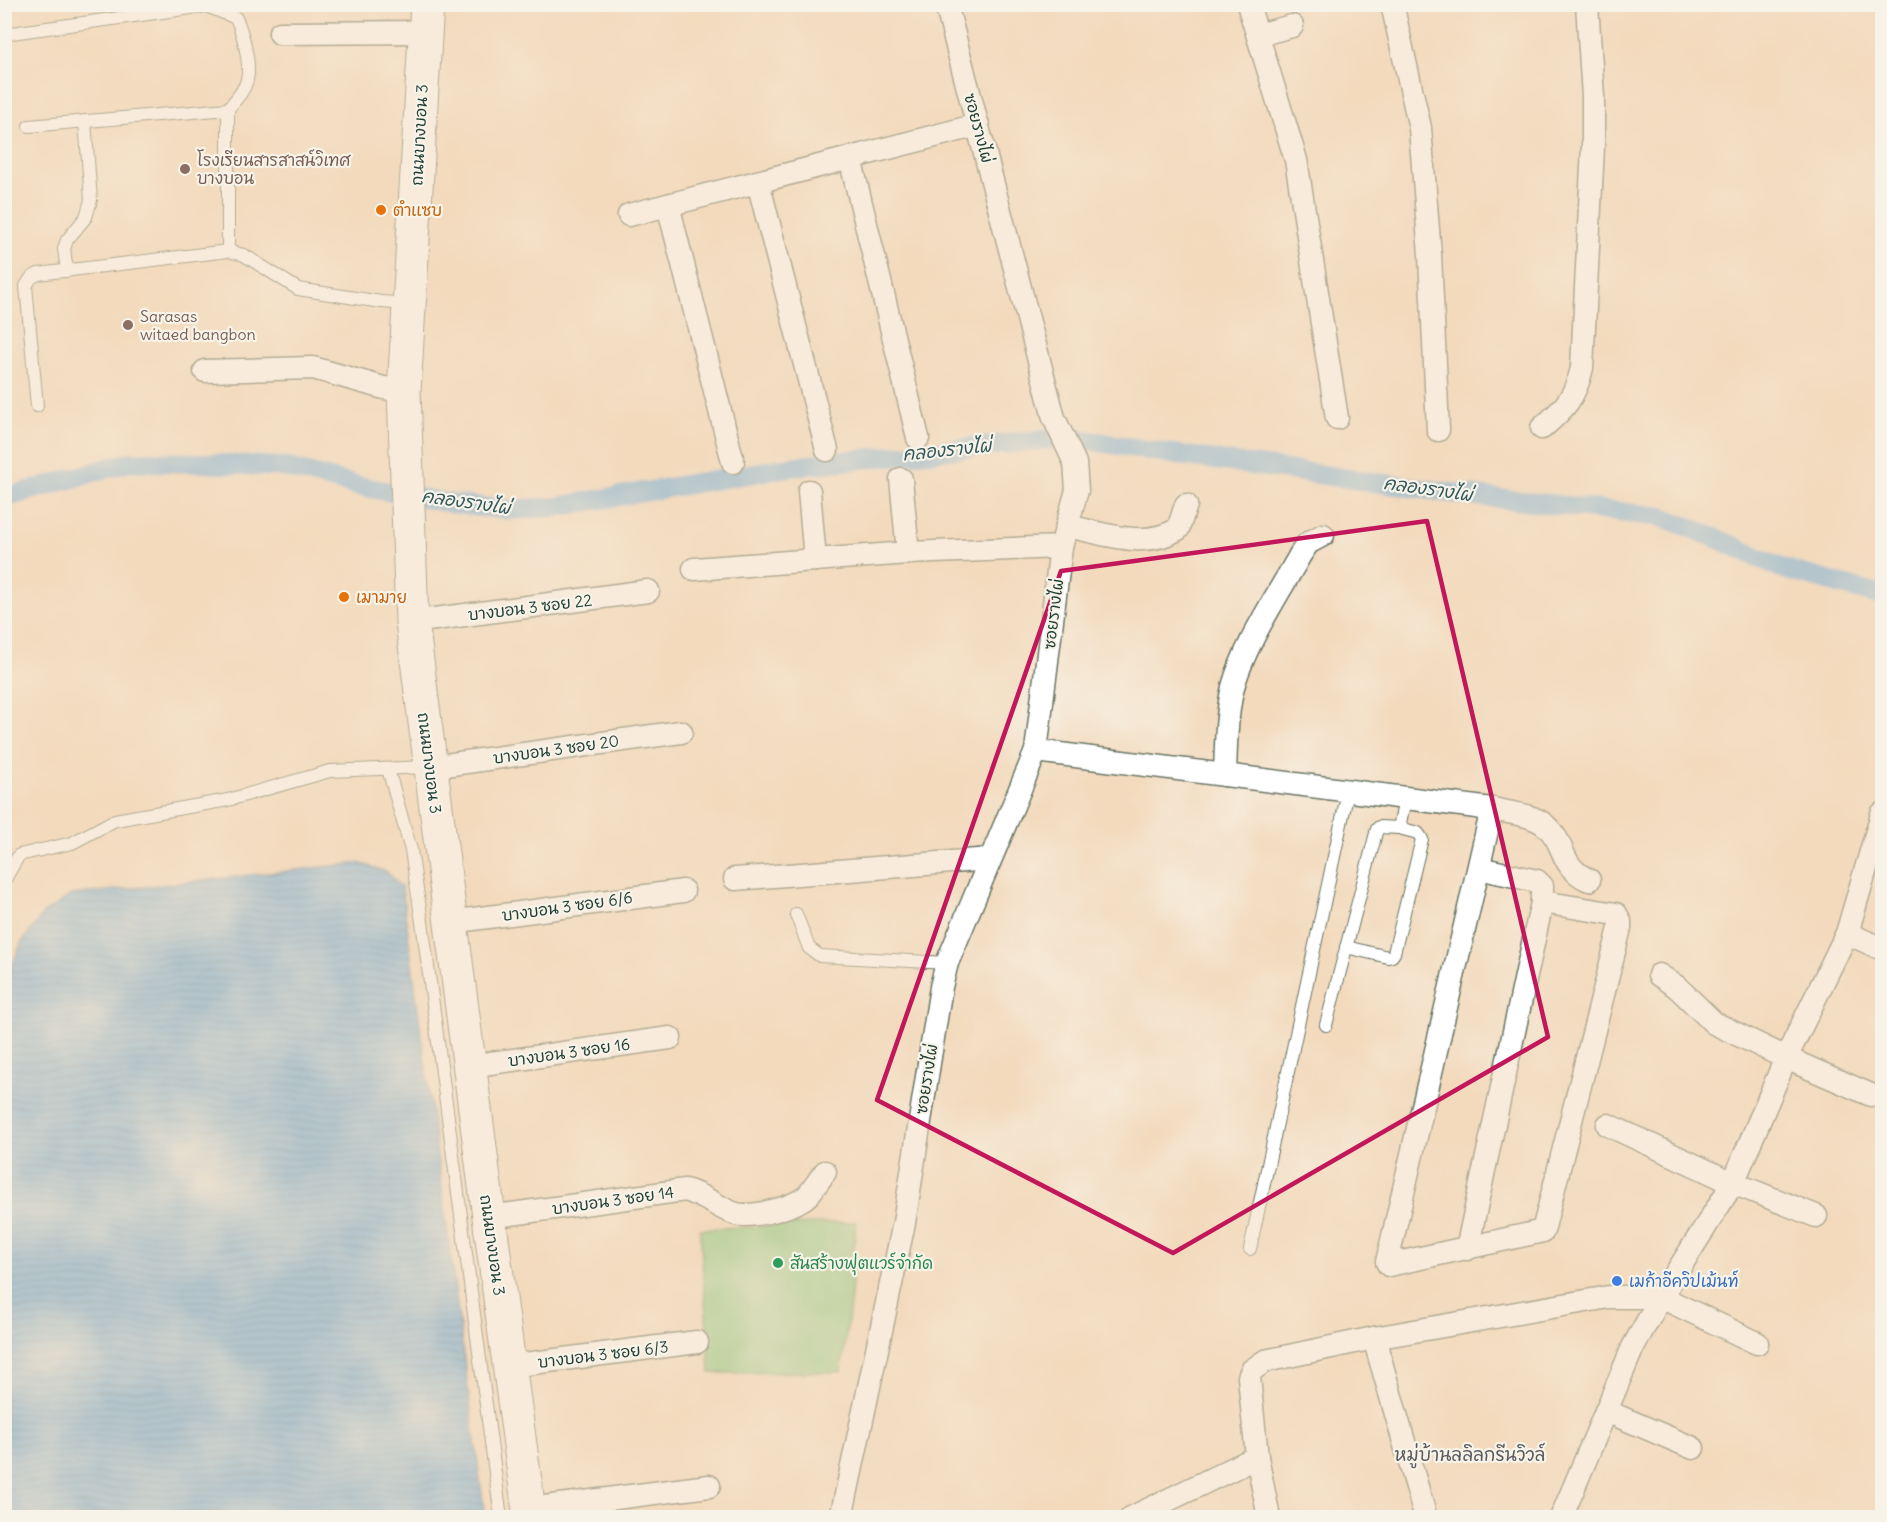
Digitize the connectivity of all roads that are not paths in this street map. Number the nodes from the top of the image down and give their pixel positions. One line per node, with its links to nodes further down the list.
1 (946, 4): 13 (street, ซอยรางไผ่)
2 (1248, 4): 10 (street)
3 (1392, 4): 27 (street)
4 (1587, 4): 26 (street)
5 (206, 5): 9 (lane); 11 (lane)
6 (426, 18): 8 (street); 21 (main road, ถนนบางบอน 3)
7 (1292, 26): 10 (street)
8 (280, 33)
9 (4, 34)
10 (1258, 35): 25 (street)
11 (228, 109): 12 (lane); 19 (lane)
12 (85, 121): 14 (lane); 20 (lane)
13 (978, 125): 15 (street); 35 (street, ซอยรางไผ่)
14 (29, 126)
15 (850, 158): 16 (street); 28 (street)
16 (758, 182): 17 (street); 29 (street)
17 (668, 205): 18 (street); 30 (street)
18 (629, 215)
19 (228, 251): 20 (lane); 21 (lane)
20 (67, 271): 24 (lane)
21 (410, 304): 23 (main road, ถนนบางบอน 3)
22 (205, 371): 23 (street)
23 (405, 391): 40 (main road, ถนนบางบอน 3)
24 (37, 406)
25 (1337, 418)
26 (1542, 428)
27 (1438, 430)
28 (918, 438)
29 (827, 450)
30 (733, 462)
31 (901, 479): 36 (street)
32 (809, 491): 37 (street)
33 (1185, 505): 35 (street)
34 (1323, 535): 45 (street)
35 (1064, 536): 36 (street); 42 (street, ซอยรางไผ่)
36 (908, 553): 37 (street)
37 (814, 560): 38 (street)
38 (694, 569)
39 (648, 591): 40 (street, บางบอน 3 ซอย 22)
40 (412, 622): 43 (main road, ถนนบางบอน 3)
41 (681, 732): 43 (street, บางบอน 3 ซอย 20)
42 (1036, 751): 45 (street); 51 (street, ซอยรางไผ่)
43 (431, 767): 44 (lane); 59 (main road, ถนนบางบอน 3)
44 (388, 768): 55 (lane); 86 (lane)
45 (1225, 775): 46 (street)
46 (1348, 792): 47 (street); 75 (lane)
47 (1405, 799): 48 (street); 50 (lane)
48 (1492, 809): 52 (street); 54 (street)
49 (1882, 814): 60 (street)
50 (1399, 828): 61 (lane); 61 (lane)
51 (990, 859): 53 (street); 63 (street, ซอยรางไผ่)
52 (1479, 868): 57 (street); 76 (street)
53 (735, 879)
54 (1589, 880)
55 (4, 881)
56 (683, 891): 59 (street, บางบอน 3 ซอย 6/6)
57 (1542, 902): 76 (street); 76 (street)
58 (796, 914): 63 (lane)
59 (451, 922): 68 (main road, ถนนบางบอน 3)
60 (1847, 933): 62 (street); 67 (street)
61 (1346, 946): 65 (lane)
62 (1882, 949)
63 (947, 963): 87 (street, ซอยรางไผ่)
64 (1659, 975): 67 (street)
65 (1326, 1025)
66 (670, 1038): 68 (street, บางบอน 3 ซอย 16)
67 (1786, 1058): 69 (street); 72 (street)
68 (469, 1066): 74 (main road, ถนนบางบอน 3)
69 (1871, 1095)
70 (1608, 1125): 72 (street)
71 (825, 1172): 74 (street, บางบอน 3 ซอย 14)
72 (1733, 1183): 73 (street); 77 (street)
73 (1816, 1216)
74 (489, 1217): 81 (main road, ถนนบางบอน 3)
75 (1250, 1249)
76 (1467, 1249)
77 (1661, 1297): 78 (street); 80 (street); 82 (street)
78 (1374, 1338): 84 (street); 90 (street)
79 (697, 1342): 81 (street, บางบอน 3 ซอย 6/3)
80 (1757, 1342)
81 (509, 1366): 86 (main road, ถนนบางบอน 3)
82 (1606, 1411): 83 (street); 91 (street)
83 (1693, 1448)
84 (1257, 1457): 88 (street); 89 (street)
85 (709, 1485): 86 (street)
86 (520, 1515)
87 (841, 1518)
88 (1131, 1518)
89 (1269, 1518)
90 (1426, 1518)
91 (1561, 1518)

